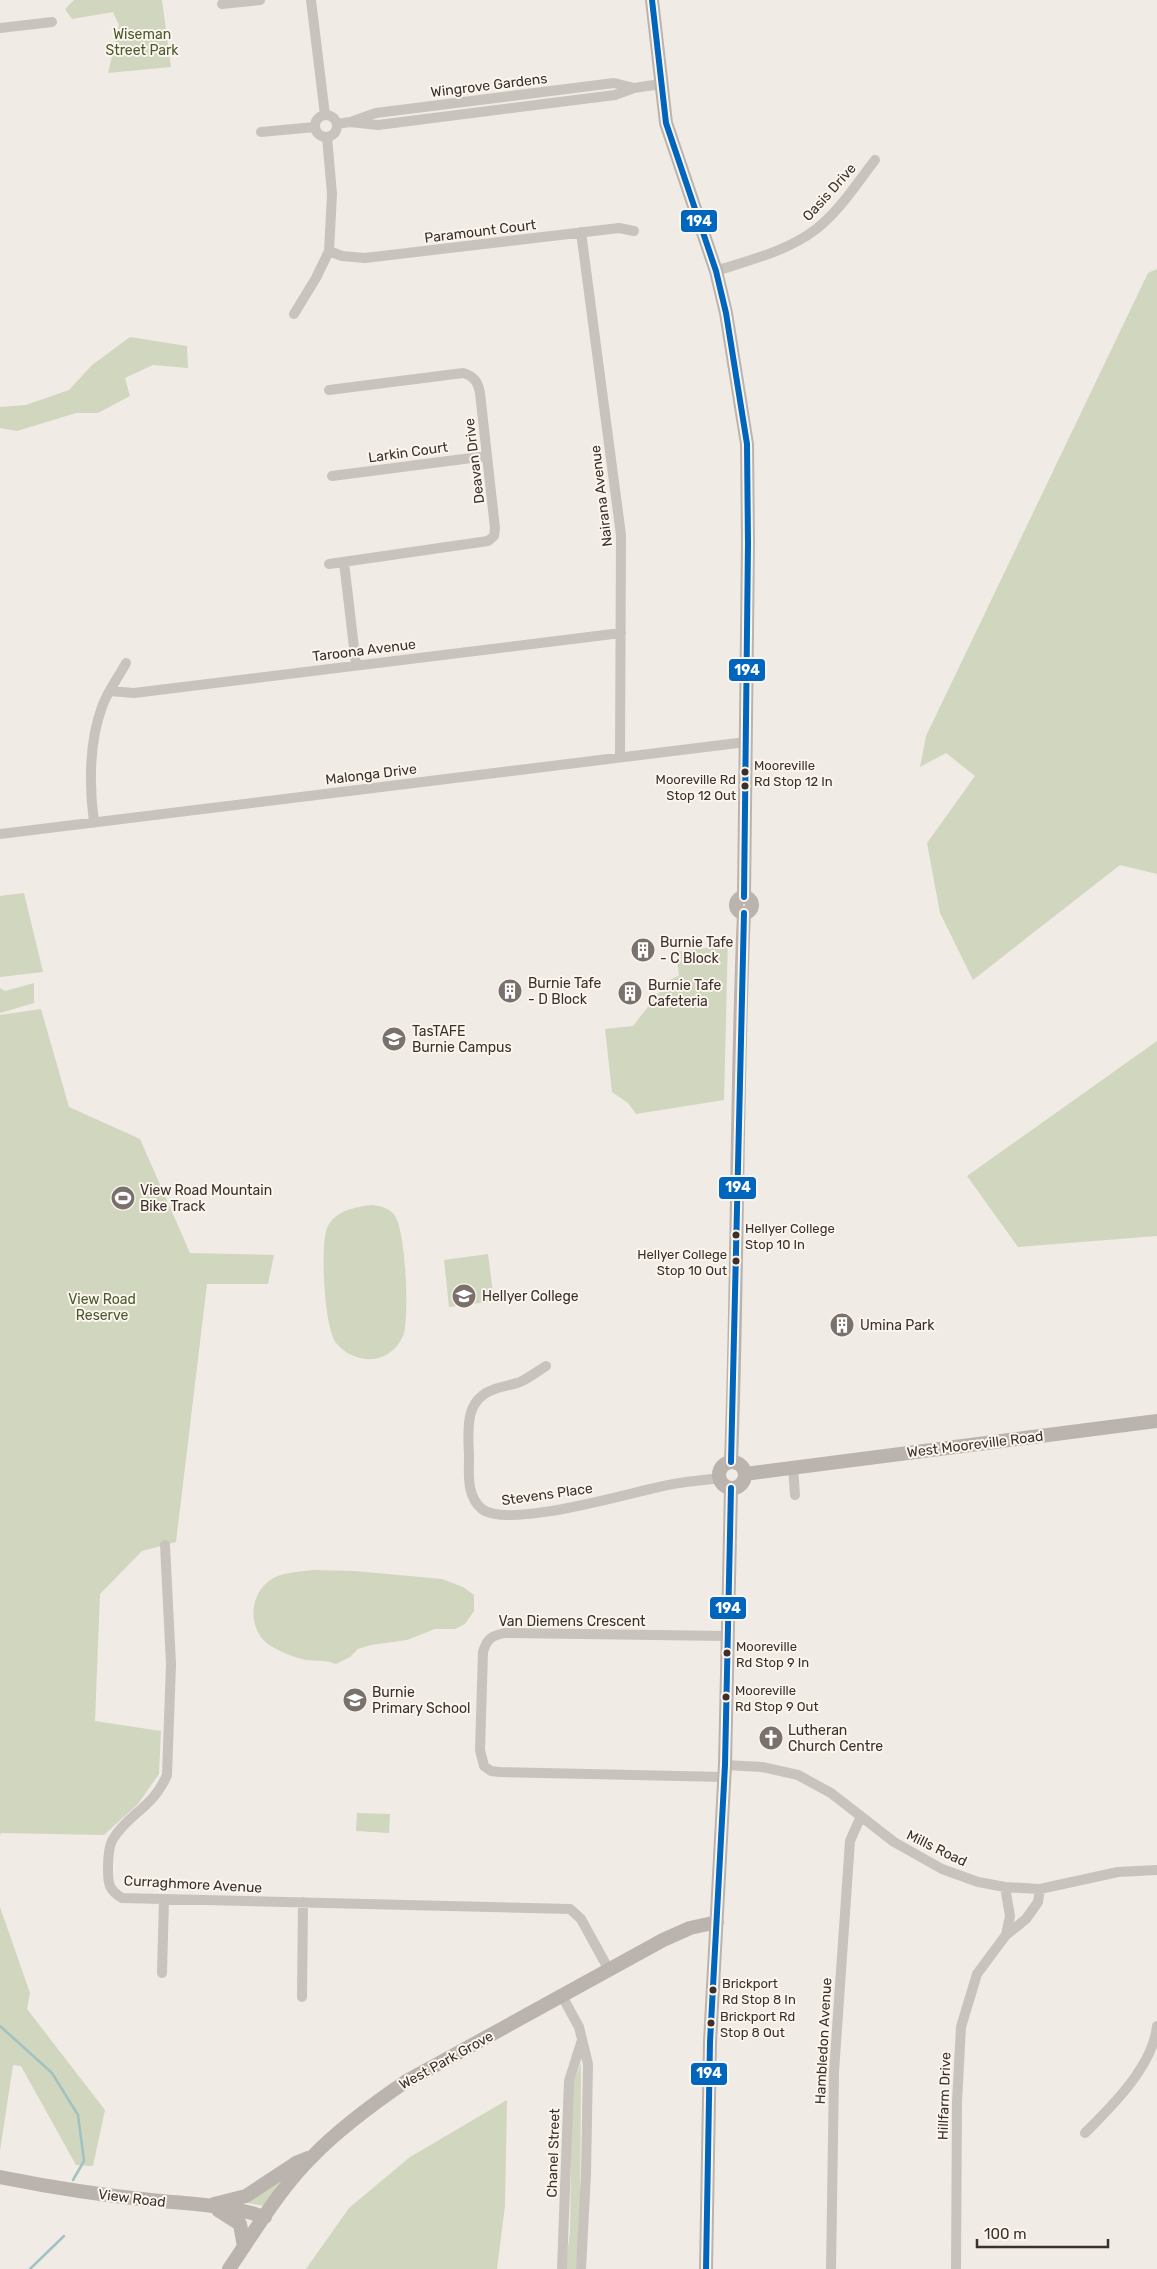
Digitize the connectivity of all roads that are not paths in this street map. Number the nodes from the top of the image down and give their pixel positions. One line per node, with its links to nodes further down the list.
1 (260, 0): 4 (street)
2 (311, 0): 8 (street)
3 (652, 0): 7 (main road)
4 (222, 4)
5 (52, 22): 6 (street)
6 (0, 28)
7 (661, 84): 9 (street, Wingrove Gardens); 17 (main road)
8 (326, 115): 9 (street); 10 (street)
9 (337, 124): 12 (street)
10 (315, 127): 11 (street); 12 (street)
11 (261, 132)
12 (327, 137): 16 (street)
13 (875, 160): 17 (street, Oasis Drive)
14 (634, 231): 15 (street, Paramount Court)
15 (581, 232): 16 (street, Paramount Court); 24 (street, Nairana Avenue)
16 (329, 251): 18 (street)
17 (716, 270): 28 (main road)
18 (294, 314)
19 (329, 390): 20 (street, Deavan Drive)
20 (487, 456): 21 (street, Larkin Court); 22 (street, Deavan Drive)
21 (332, 476)
22 (344, 562): 23 (street, Deavan Drive); 26 (street)
23 (329, 564)
24 (621, 633): 26 (street, Taroona Avenue); 29 (street, Nairana Avenue)
25 (126, 663): 27 (street)
26 (356, 665): 27 (street, Taroona Avenue)
27 (110, 691): 30 (street)
28 (746, 742): 29 (street, Malonga Drive); 34 (main road)
29 (620, 758): 30 (street, Malonga Drive)
30 (94, 822): 31 (street, Malonga Drive)
31 (0, 834)
32 (546, 1366): 37 (street, Stevens Place)
33 (1157, 1422): 35 (main road, West Mooreville Road)
34 (731, 1462): 36 (main road); 37 (main road)
35 (792, 1467): 36 (main road, West Mooreville Road); 39 (street)
36 (745, 1474): 38 (main road)
37 (718, 1478): 38 (main road)
38 (731, 1488): 41 (main road)
39 (795, 1495)
40 (165, 1545): 47 (street, Curraghmore Avenue)
41 (728, 1636): 42 (main road); 42 (street, Van Diemens Crescent)
42 (725, 1771): 43 (street, Mills Road); 49 (main road)
43 (861, 1816): 45 (street, Mills Road); 67 (street, Hambledon Avenue)
44 (1157, 1870): 46 (street, Mills Road)
45 (1005, 1887): 46 (street, Mills Road); 50 (street, Hillfarm Drive)
46 (1040, 1889): 50 (street, Hillfarm Drive)
47 (164, 1899): 48 (street, Curraghmore Avenue); 52 (street)
48 (303, 1902): 51 (street, Curraghmore Avenue); 54 (street)
49 (717, 1922): 51 (main road, West Park Grove); 66 (main road)
50 (1006, 1935): 68 (street, Hillfarm Drive)
51 (609, 1970): 53 (main road, West Park Grove)
52 (162, 1973)
53 (562, 1996): 56 (street); 58 (main road, West Park Grove)
54 (302, 1997)
55 (1157, 2026): 57 (street)
56 (583, 2040): 64 (street, Chanel Street); 65 (street)
57 (1085, 2133)
58 (312, 2156): 60 (main road); 61 (main road, West Park Grove)
59 (0, 2177): 60 (main road, View Road)
60 (209, 2205): 61 (main road, View Road); 62 (main road)
61 (265, 2217): 62 (main road, West Park Grove)
62 (244, 2248): 63 (main road, West Park Grove)
63 (229, 2269)
64 (562, 2269)
65 (581, 2269)
66 (706, 2269)
67 (830, 2269)
68 (956, 2269)

